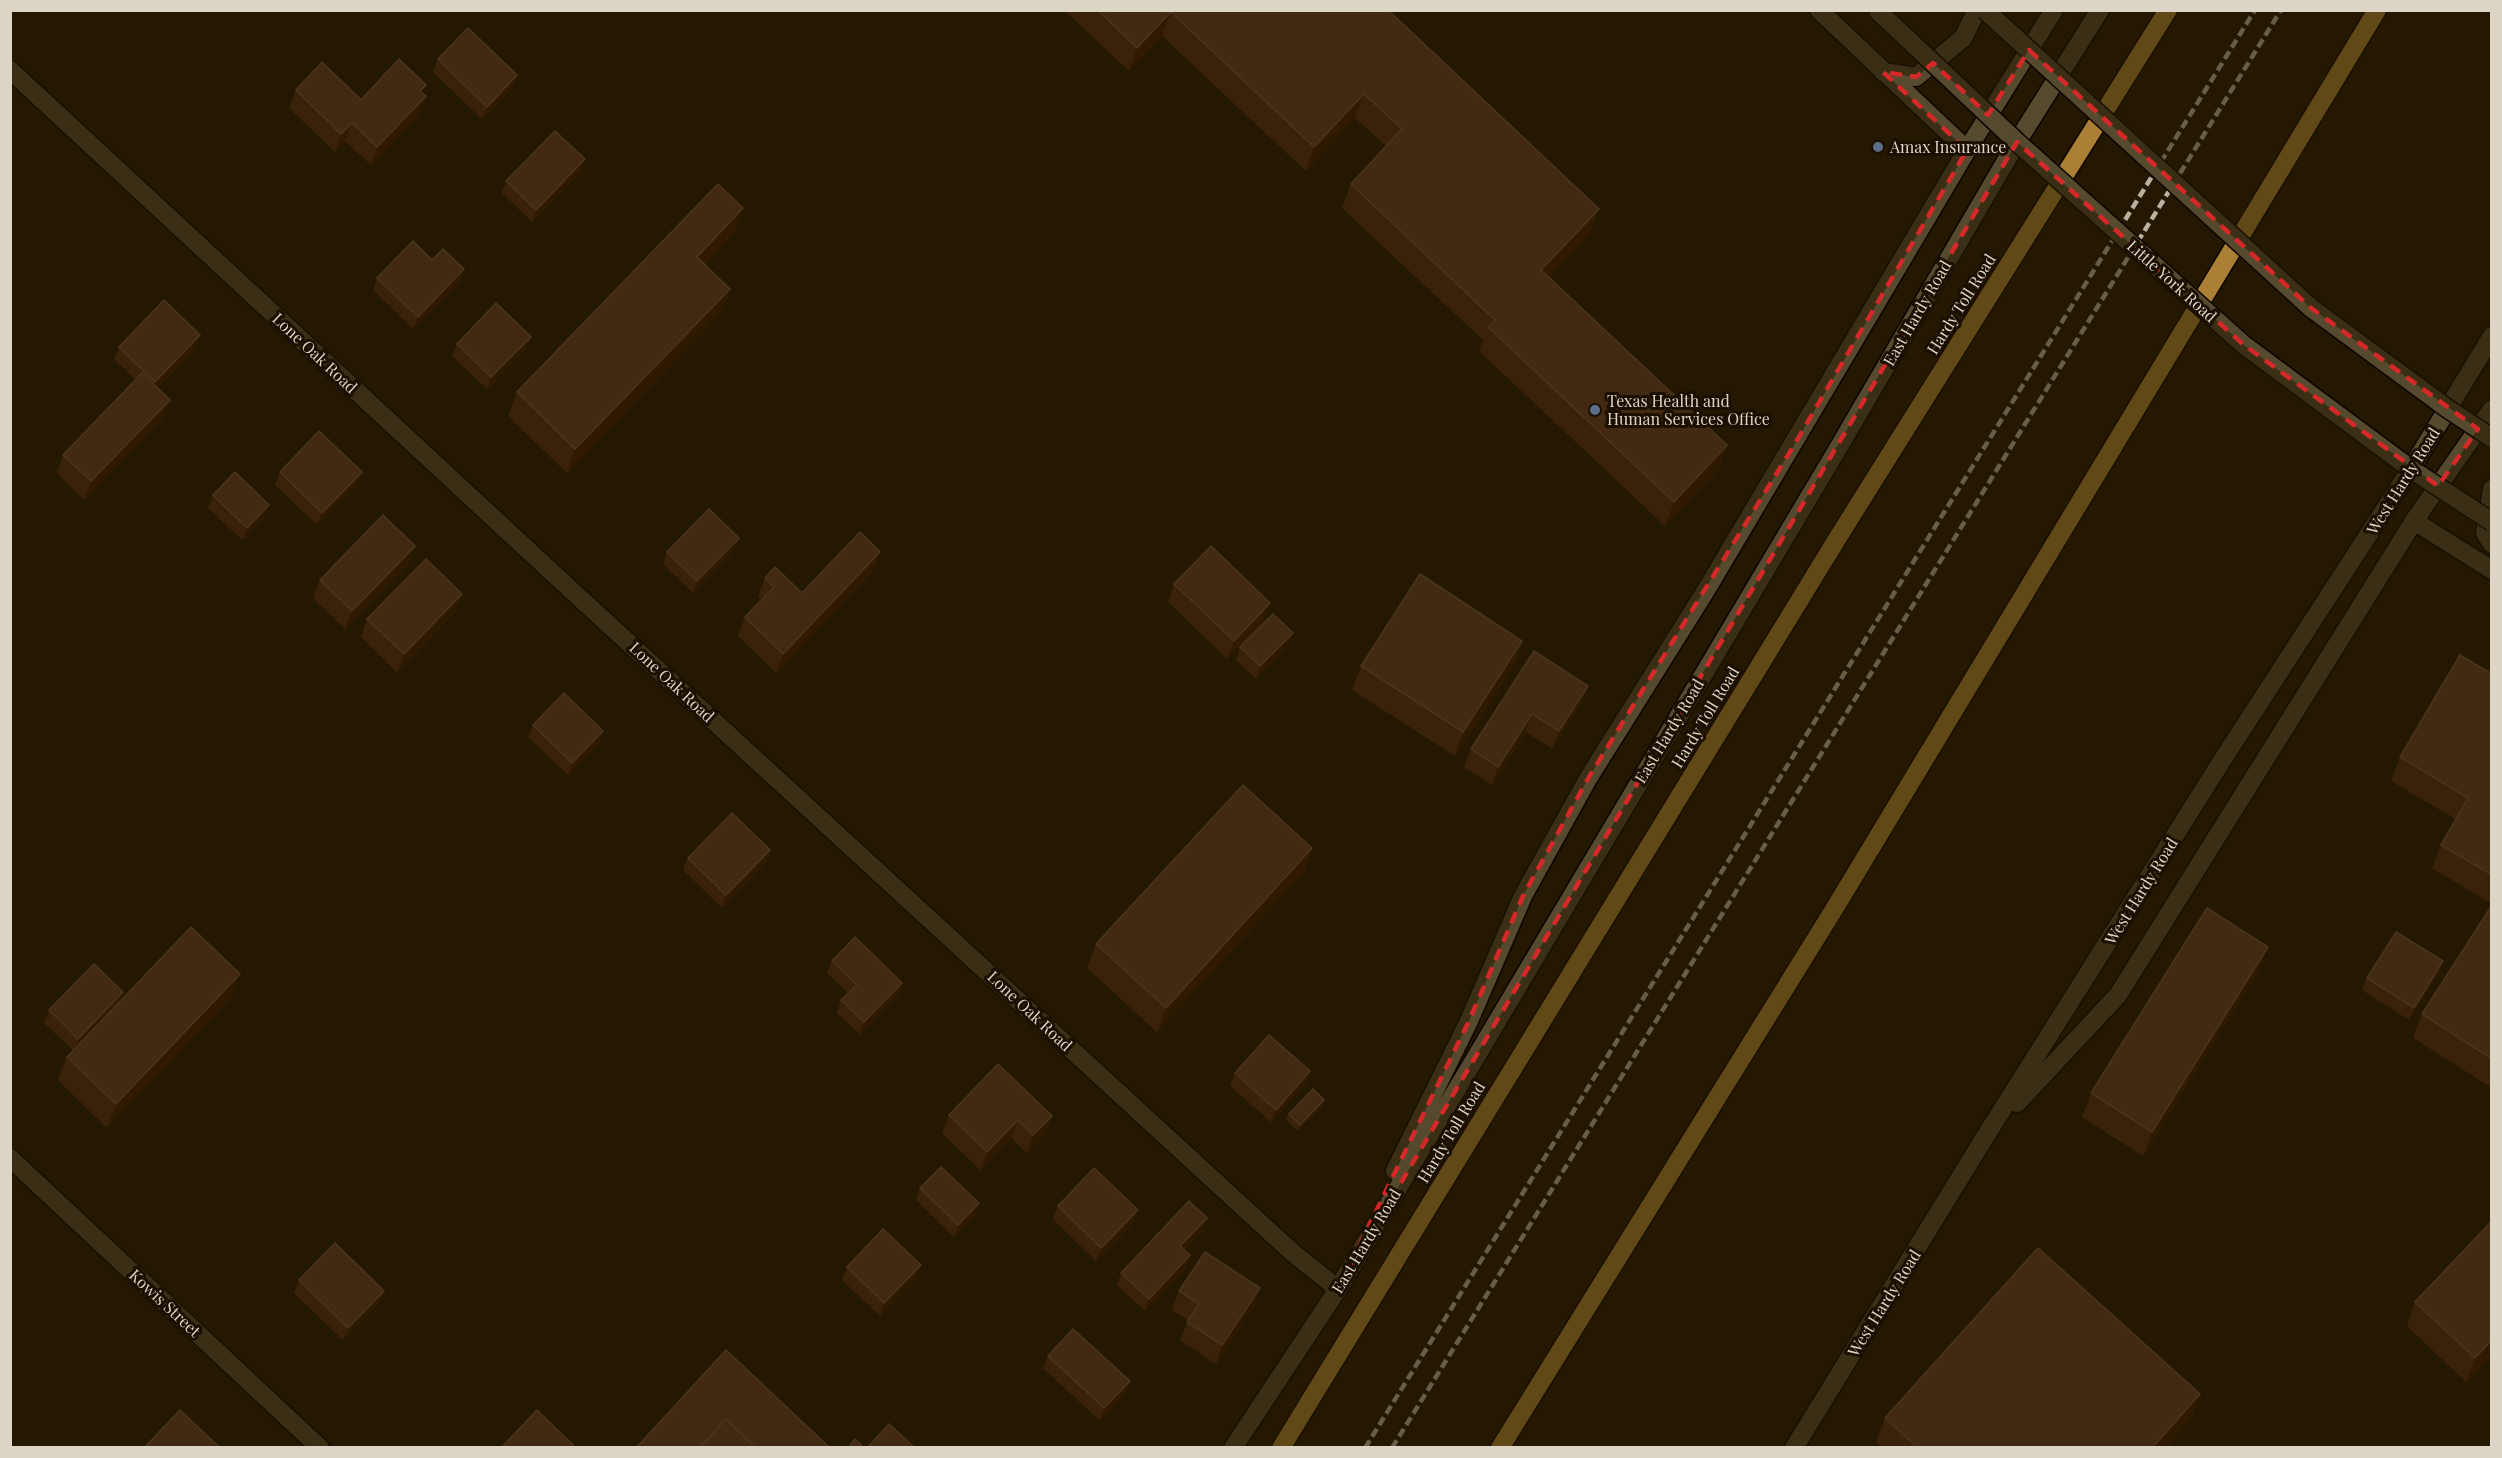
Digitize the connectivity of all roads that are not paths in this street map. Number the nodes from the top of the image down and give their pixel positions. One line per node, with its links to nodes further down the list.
1 (1819, 10): 10 (main road)
2 (1977, 10): 10 (main road)
3 (1985, 10): 11 (main road, bridge)
4 (2054, 10): 13 (main road)
5 (2100, 10): 11 (main road, East Hardy Road)
6 (2168, 10): 30 (highway, Hardy Toll Road)
7 (2377, 10): 31 (highway)
8 (1878, 11): 12 (main road, Little York Road, bridge)
9 (10, 70): 26 (main road, Lone Oak Road)
10 (1883, 72): 13 (main road)
11 (2058, 76): 12 (main road, East Hardy Road); 15 (main road, bridge)
12 (2017, 142): 18 (main road, Little York Road, bridge); 26 (main road, East Hardy Road)
13 (1967, 150): 26 (main road)
14 (2492, 336): 15 (main road, West Hardy Road)
15 (2448, 409): 17 (main road, bridge); 18 (main road, West Hardy Road)
16 (2492, 409): 20 (main road)
17 (2492, 438)
18 (2411, 469): 21 (main road, Little York Road, bridge); 24 (main road, West Hardy Road)
19 (2492, 489): 22 (main road)
20 (2414, 521): 23 (main road); 24 (main road)
21 (2492, 522)
22 (2492, 544)
23 (2492, 570)
24 (1985, 1137): 27 (main road, West Hardy Road)
25 (10, 1158): 28 (main road, Kowis Street)
26 (1338, 1289): 29 (main road, East Hardy Road)
27 (1799, 1445)
28 (320, 1448)
29 (1233, 1448)
30 (1281, 1448)
31 (1500, 1448)

